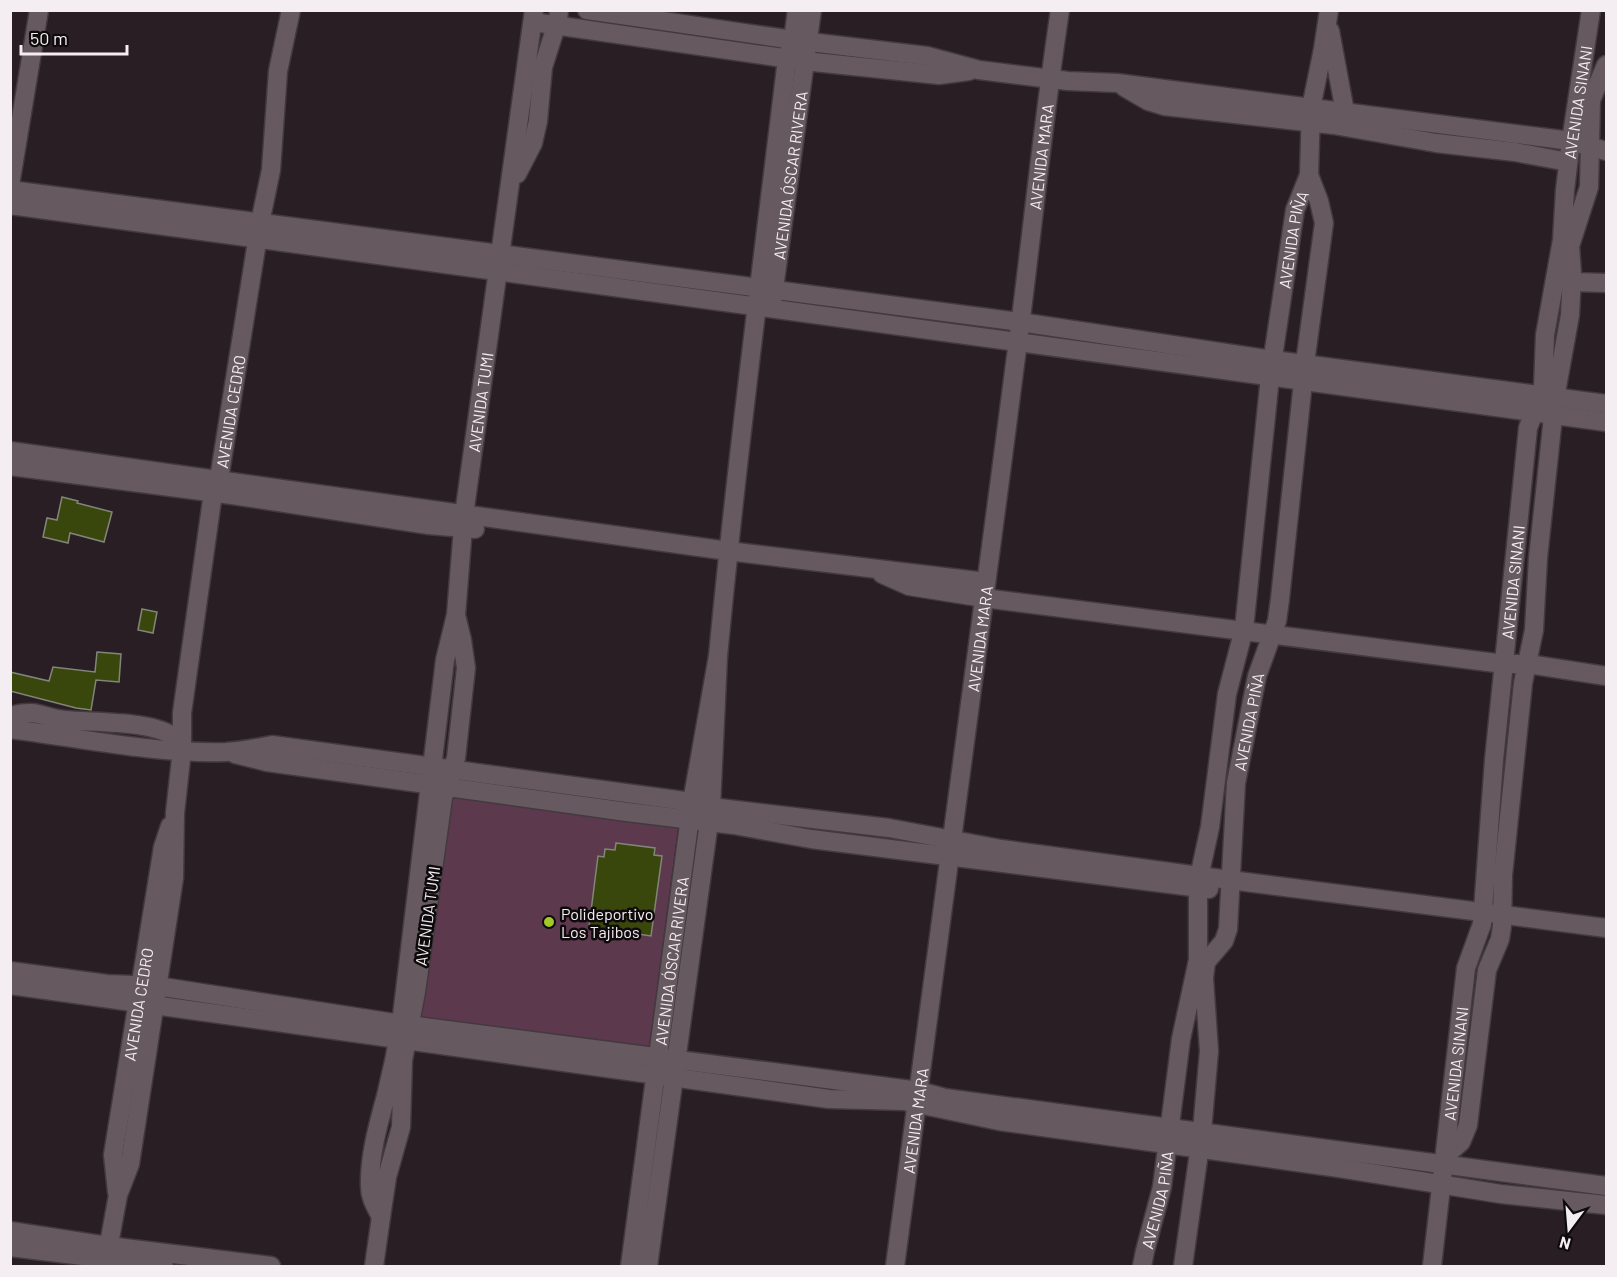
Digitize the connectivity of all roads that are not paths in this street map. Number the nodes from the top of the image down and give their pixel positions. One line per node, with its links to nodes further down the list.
1 (39, 10): 22 (street)
2 (291, 10): 25 (street, AVENIDA CEDRO)
3 (587, 10): 11 (street)
4 (797, 10): 11 (street, AVENIDA ÓSCAR RIVERA)
5 (812, 10): 11 (street, AVENIDA ÓSCAR RIVERA)
6 (1060, 10): 15 (street, AVENIDA MARA)
7 (1591, 10): 18 (street, AVENIDA SINANI)
8 (534, 16): 10 (street); 23 (street, AVENIDA TUMI)
9 (1328, 16): 16 (street); 17 (street, AVENIDA PIÑA)
10 (558, 18): 12 (street); 23 (street, AVENIDA TUMI)
11 (800, 41): 12 (street, AVENIDA ÓSCAR RIVERA); 14 (street)
12 (796, 60): 14 (street); 29 (street, AVENIDA ÓSCAR RIVERA)
13 (1606, 65): 19 (street, AVENIDA SINANI)
14 (979, 70): 15 (street)
15 (1049, 79): 17 (street); 30 (street, AVENIDA MARA)
16 (1345, 112): 17 (street); 18 (street)
17 (1311, 115): 20 (street); 21 (street, AVENIDA PIÑA)
18 (1571, 141): 19 (street); 20 (street, AVENIDA SINANI)
19 (1598, 148): 27 (street, AVENIDA SINANI)
20 (1568, 162): 35 (street, AVENIDA SINANI)
21 (1309, 175): 32 (street, AVENIDA PIÑA); 33 (street, AVENIDA PIÑA)
22 (10, 187): 25 (street)
23 (510, 189): 26 (street, AVENIDA TUMI)
24 (10, 205): 25 (street)
25 (259, 230): 26 (street); 39 (street, AVENIDA CEDRO)
26 (499, 263): 29 (street); 40 (street, AVENIDA TUMI)
27 (1572, 282): 28 (street); 35 (street, AVENIDA SINANI)
28 (1606, 283)
29 (765, 298): 30 (street); 31 (street); 41 (street, AVENIDA ÓSCAR RIVERA)
30 (1020, 322): 31 (street, AVENIDA MARA); 32 (street)
31 (1018, 342): 32 (street); 42 (street, AVENIDA MARA)
32 (1272, 368): 33 (street); 44 (street, AVENIDA PIÑA)
33 (1305, 372): 35 (street); 45 (street, AVENIDA PIÑA)
34 (1606, 404): 35 (street)
35 (1545, 405): 36 (street); 47 (street, AVENIDA SINANI); 48 (street, AVENIDA SINANI)
36 (1606, 422)
37 (10, 451): 39 (street)
38 (10, 466): 39 (street)
39 (216, 486): 40 (street); 52 (street, AVENIDA CEDRO)
40 (463, 522): 41 (street); 43 (street, AVENIDA TUMI)
41 (728, 556): 42 (street); 46 (street, AVENIDA ÓSCAR RIVERA)
42 (985, 590): 44 (street); 57 (street, AVENIDA MARA)
43 (456, 615): 53 (street, AVENIDA TUMI); 54 (street, AVENIDA TUMI)
44 (1244, 629): 45 (street); 58 (street, AVENIDA PIÑA)
45 (1272, 633): 47 (street); 59 (street, AVENIDA PIÑA)
46 (718, 656): 55 (street, AVENIDA ÓSCAR RIVERA); 56 (street, AVENIDA ÓSCAR RIVERA)
47 (1504, 664): 48 (street); 60 (street, AVENIDA SINANI)
48 (1528, 664): 49 (street); 60 (street, AVENIDA SINANI)
49 (1606, 676)
50 (10, 716): 52 (street)
51 (10, 729): 52 (street)
52 (182, 750): 54 (street); 65 (street, AVENIDA CEDRO)
53 (453, 770): 54 (street); 55 (street)
54 (435, 780): 55 (street); 66 (street, AVENIDA TUMI)
55 (690, 811): 56 (street); 67 (street, AVENIDA ÓSCAR RIVERA)
56 (710, 814): 57 (street); 68 (street, AVENIDA ÓSCAR RIVERA)
57 (952, 847): 58 (street); 71 (street, AVENIDA MARA)
58 (1199, 882): 59 (street); 72 (street, AVENIDA PIÑA)
59 (1232, 886): 60 (street); 73 (street, AVENIDA PIÑA)
60 (1492, 919): 61 (street); 62 (street); 74 (street, AVENIDA SINANI)
61 (1606, 928)
62 (1606, 939)
63 (10, 971): 65 (street)
64 (10, 985): 65 (street)
65 (148, 994): 66 (street); 80 (street, AVENIDA CEDRO)
66 (404, 1032): 67 (street); 69 (street); 83 (street, AVENIDA TUMI)
67 (658, 1056): 68 (street); 69 (street, AVENIDA ÓSCAR RIVERA)
68 (677, 1058): 70 (street, AVENIDA ÓSCAR RIVERA); 71 (street)
69 (655, 1076): 70 (street); 84 (street, AVENIDA ÓSCAR RIVERA)
70 (674, 1077): 71 (street); 85 (street, AVENIDA ÓSCAR RIVERA)
71 (918, 1097): 72 (street); 86 (street, AVENIDA MARA)
72 (1169, 1136): 73 (street); 87 (street, AVENIDA PIÑA)
73 (1201, 1140): 74 (street); 75 (street); 88 (street, AVENIDA PIÑA)
74 (1444, 1160): 75 (street, AVENIDA SINANI); 76 (street)
75 (1442, 1184): 77 (street); 89 (street, AVENIDA SINANI)
76 (1606, 1186)
77 (1606, 1205)
78 (10, 1232): 80 (street)
79 (10, 1248): 80 (street)
80 (107, 1257): 81 (street); 82 (street)
81 (164, 1266)
82 (271, 1266)
83 (374, 1266)
84 (630, 1266)
85 (648, 1266)
86 (895, 1266)
87 (1142, 1266)
88 (1183, 1266)
89 (1432, 1266)

